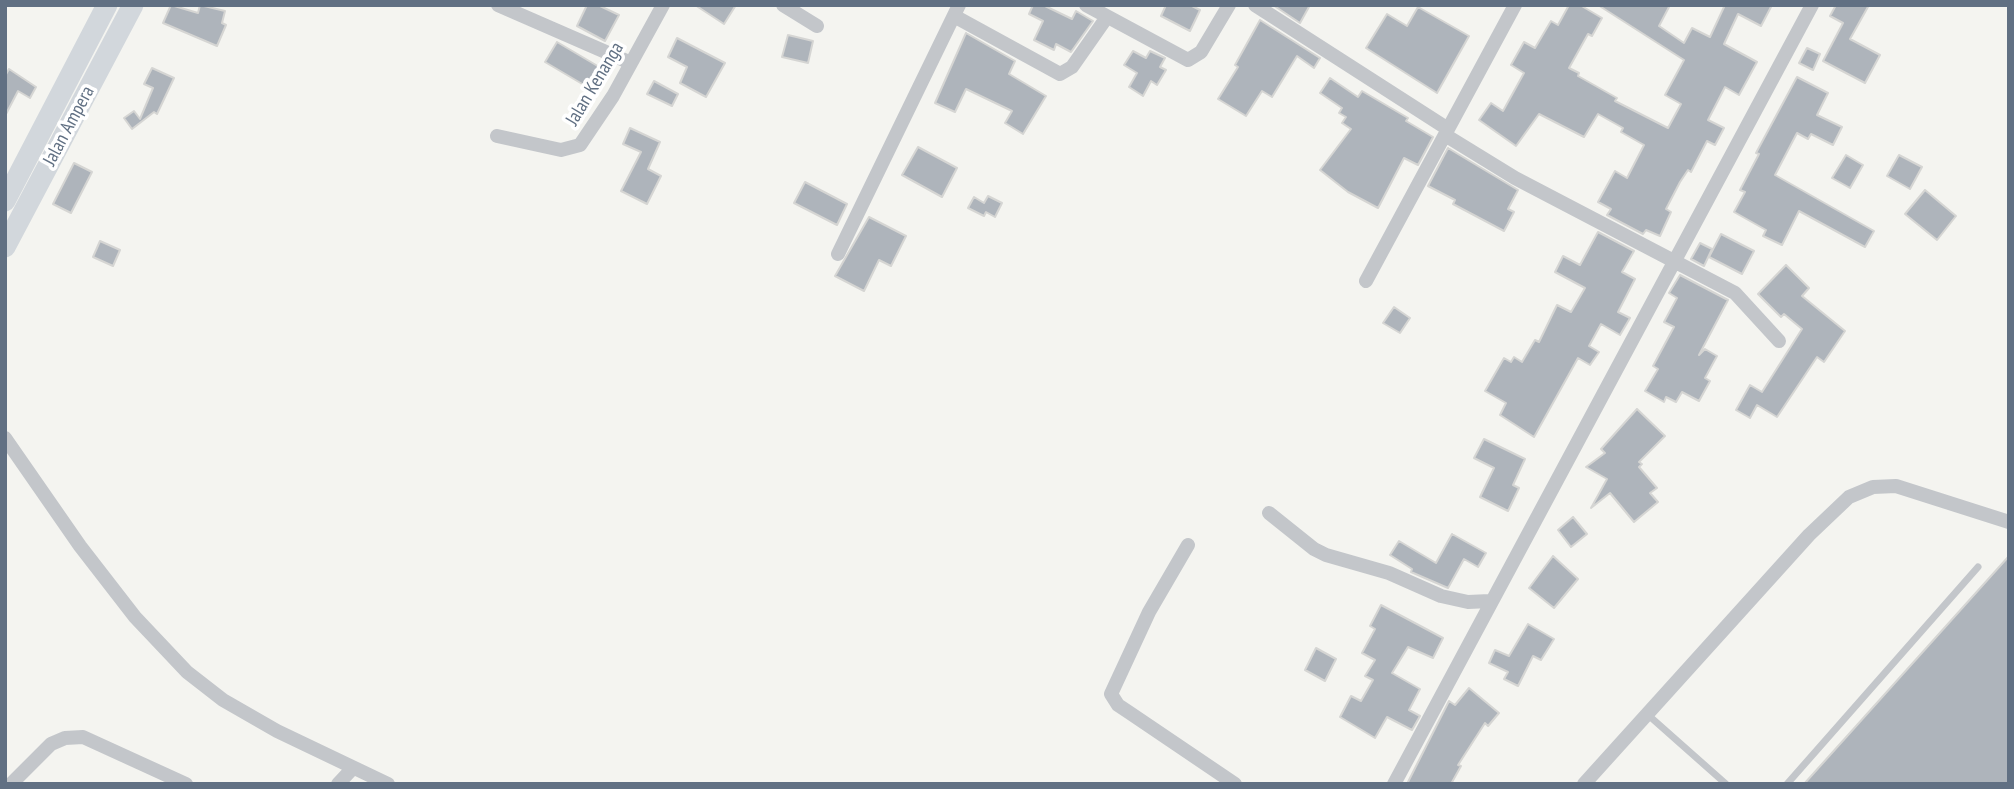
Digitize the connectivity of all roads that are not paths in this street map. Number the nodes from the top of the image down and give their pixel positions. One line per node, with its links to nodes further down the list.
1 (107, 5): 17 (main road, Jalan Ampera)
2 (133, 5): 18 (main road, Jalan Ampera)
3 (498, 5): 14 (street)
4 (663, 5): 14 (street, Jalan Kenanga)
5 (783, 5): 13 (street)
6 (1086, 5): 12 (street)
7 (1229, 5): 12 (street)
8 (1255, 5): 15 (street)
9 (1515, 5): 15 (street)
10 (1812, 5): 20 (street)
11 (956, 11): 12 (street); 19 (street)
12 (1107, 17)
13 (817, 26)
14 (631, 63): 16 (street, Jalan Kenanga)
15 (1447, 132): 20 (street); 21 (street)
16 (497, 136)
17 (5, 201)
18 (5, 247)
19 (838, 254)
20 (1674, 263): 22 (street); 28 (street)
21 (1366, 281)
22 (1779, 341)
23 (5, 438): 30 (street)
24 (1269, 513): 28 (street)
25 (2009, 522): 29 (street)
26 (1188, 545): 35 (street)
27 (1978, 566): 39 (lane)
28 (1490, 601): 36 (street)
29 (1647, 714): 37 (street); 38 (lane)
30 (352, 769): 33 (street); 34 (street)
31 (11, 784): 32 (street)
32 (186, 784)
33 (338, 784)
34 (388, 784)
35 (1236, 784)
36 (1394, 784)
37 (1584, 784)
38 (1726, 784)
39 (1787, 784)

